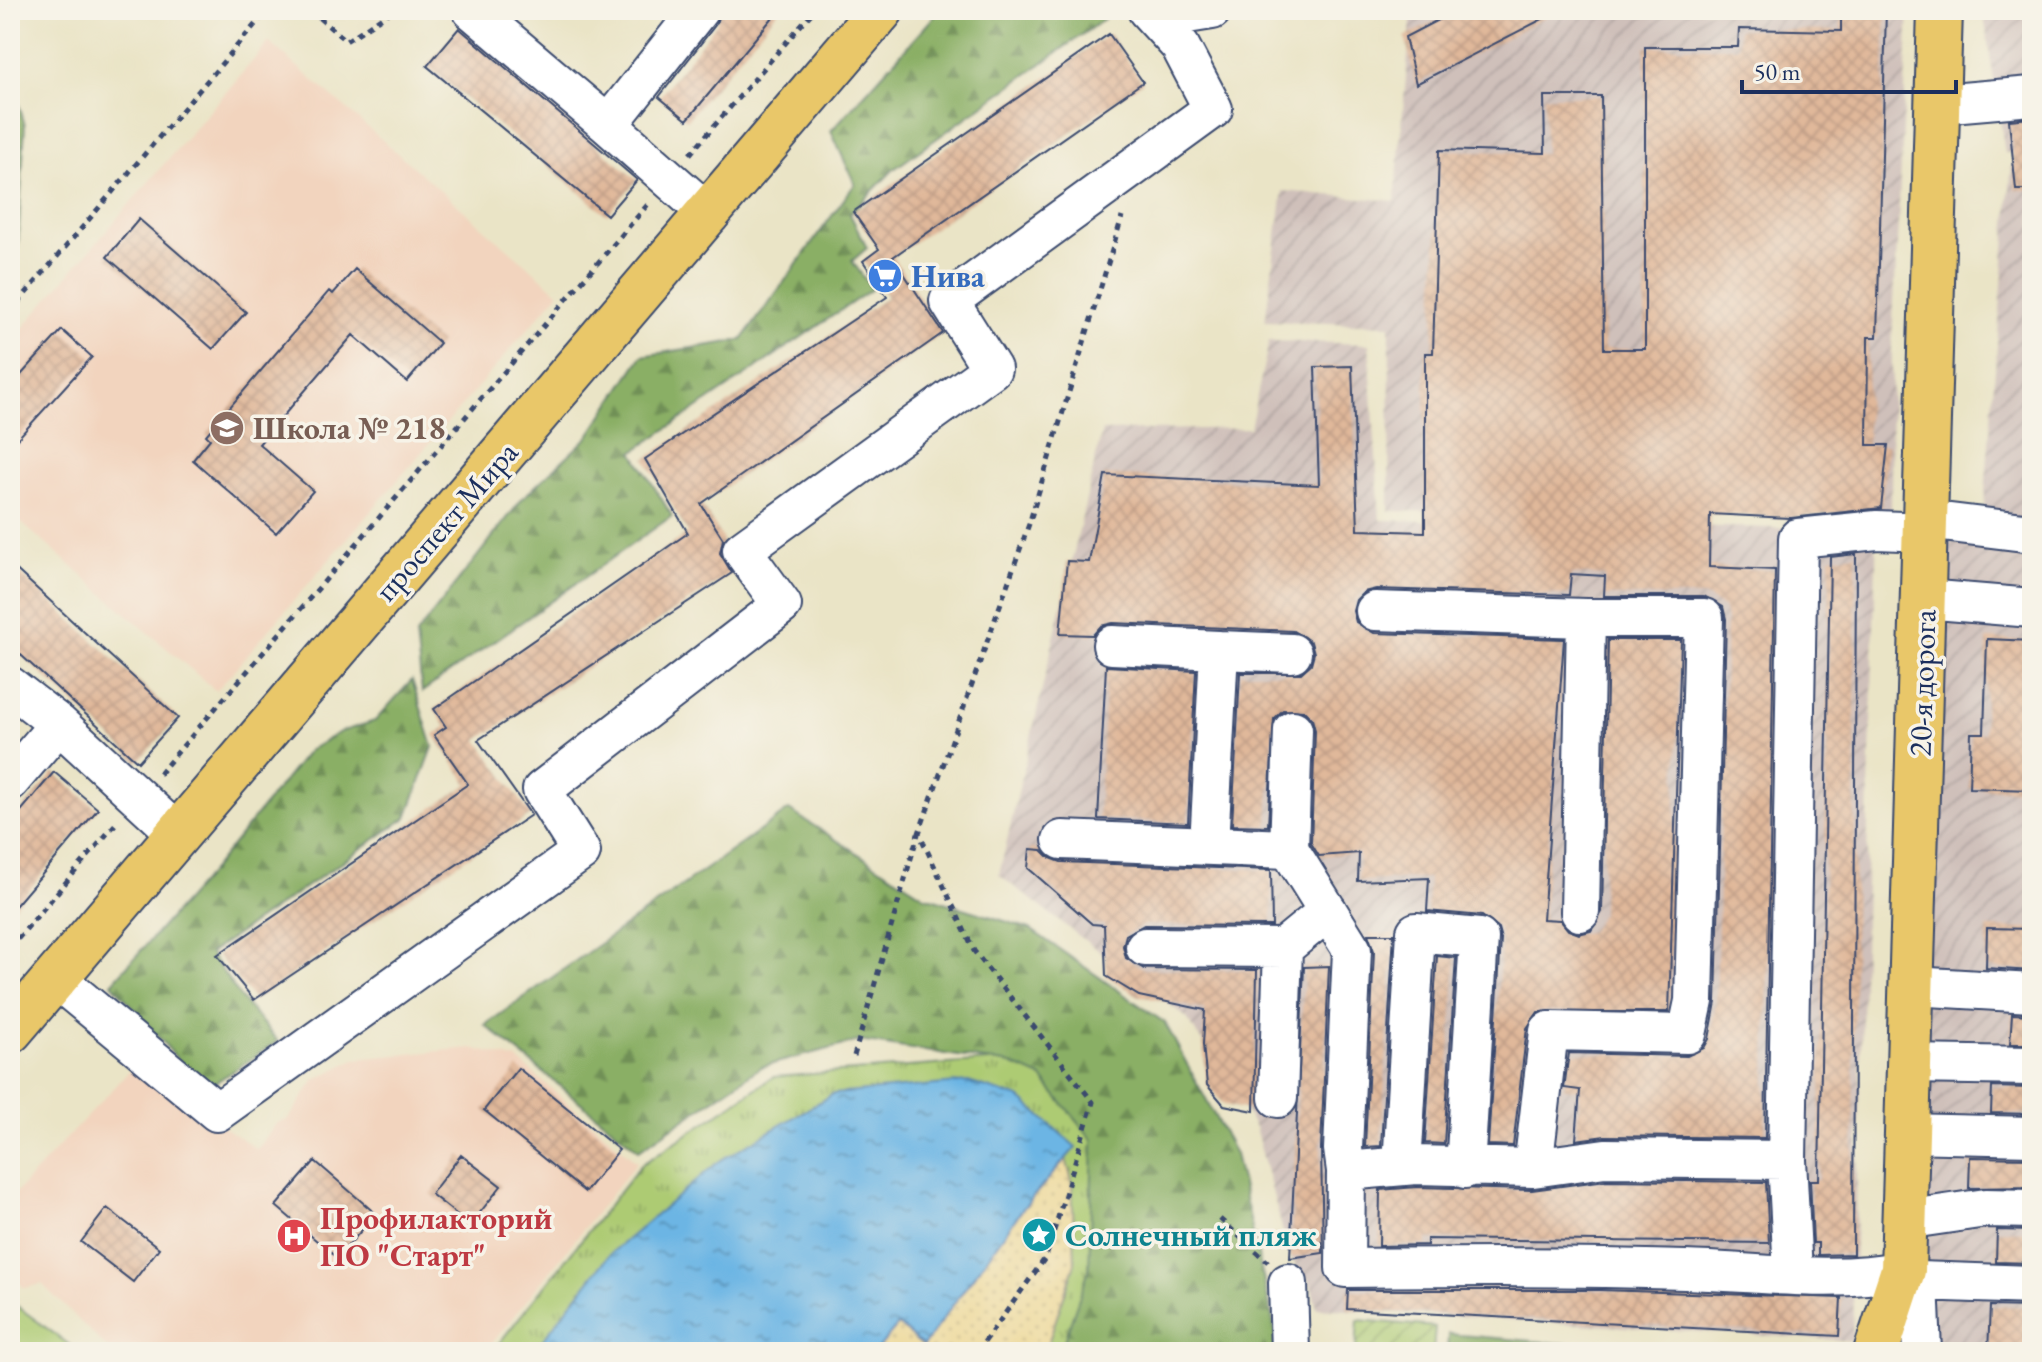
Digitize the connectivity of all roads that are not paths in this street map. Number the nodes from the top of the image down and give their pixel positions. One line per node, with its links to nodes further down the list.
1 (472, 10): 9 (lane)
2 (699, 10): 9 (lane)
3 (881, 10): 10 (main road, проспект Мира)
4 (1212, 10): 6 (lane)
5 (1940, 10): 8 (main road, 20-я дорога)
6 (1151, 15): 32 (lane)
7 (2032, 96): 8 (lane)
8 (1939, 104): 11 (main road, 20-я дорога)
9 (608, 125): 10 (lane)
10 (710, 215): 24 (main road, проспект Мира)
11 (1926, 526): 12 (lane); 13 (main road, 20-я дорога); 41 (lane)
12 (2032, 533)
13 (1924, 599): 14 (lane); 33 (main road, 20-я дорога)
14 (2029, 609)
15 (1375, 611): 16 (lane)
16 (1586, 618): 29 (lane); 43 (lane)
17 (1112, 645): 18 (lane)
18 (1219, 650): 19 (lane); 26 (lane)
19 (1292, 653)
20 (10, 686): 21 (lane)
21 (59, 724): 23 (lane); 24 (lane)
22 (1293, 730): 27 (lane)
23 (10, 781)
24 (177, 833): 32 (main road, проспект Мира)
25 (1062, 840): 26 (lane)
26 (1209, 846): 27 (lane)
27 (1289, 849): 28 (lane)
28 (1328, 911): 31 (lane); 45 (lane)
29 (1580, 912)
30 (1145, 947): 31 (lane)
31 (1283, 948): 38 (lane)
32 (55, 978): 35 (main road, проспект Мира)
33 (1912, 986): 34 (lane); 36 (main road, 20-я дорога)
34 (2032, 993)
35 (10, 1031)
36 (1908, 1064): 37 (lane); 39 (main road, 20-я дорога)
37 (2032, 1066)
38 (1278, 1098)
39 (1905, 1133): 40 (lane); 47 (main road, 20-я дорога)
40 (2032, 1136)
41 (1787, 1160): 43 (lane); 48 (lane)
42 (1402, 1166): 44 (lane); 44 (lane); 45 (lane)
43 (1533, 1168): 44 (lane)
44 (1465, 1169)
45 (1346, 1171): 48 (lane)
46 (2032, 1209): 47 (lane)
47 (1904, 1220): 49 (main road, 20-я дорога)
48 (1793, 1273): 49 (lane)
49 (1908, 1277): 51 (lane); 53 (main road, 20-я дорога); 54 (lane)
50 (1288, 1283): 52 (lane)
51 (2032, 1285)
52 (1290, 1352)
53 (1876, 1352)
54 (1922, 1352)

